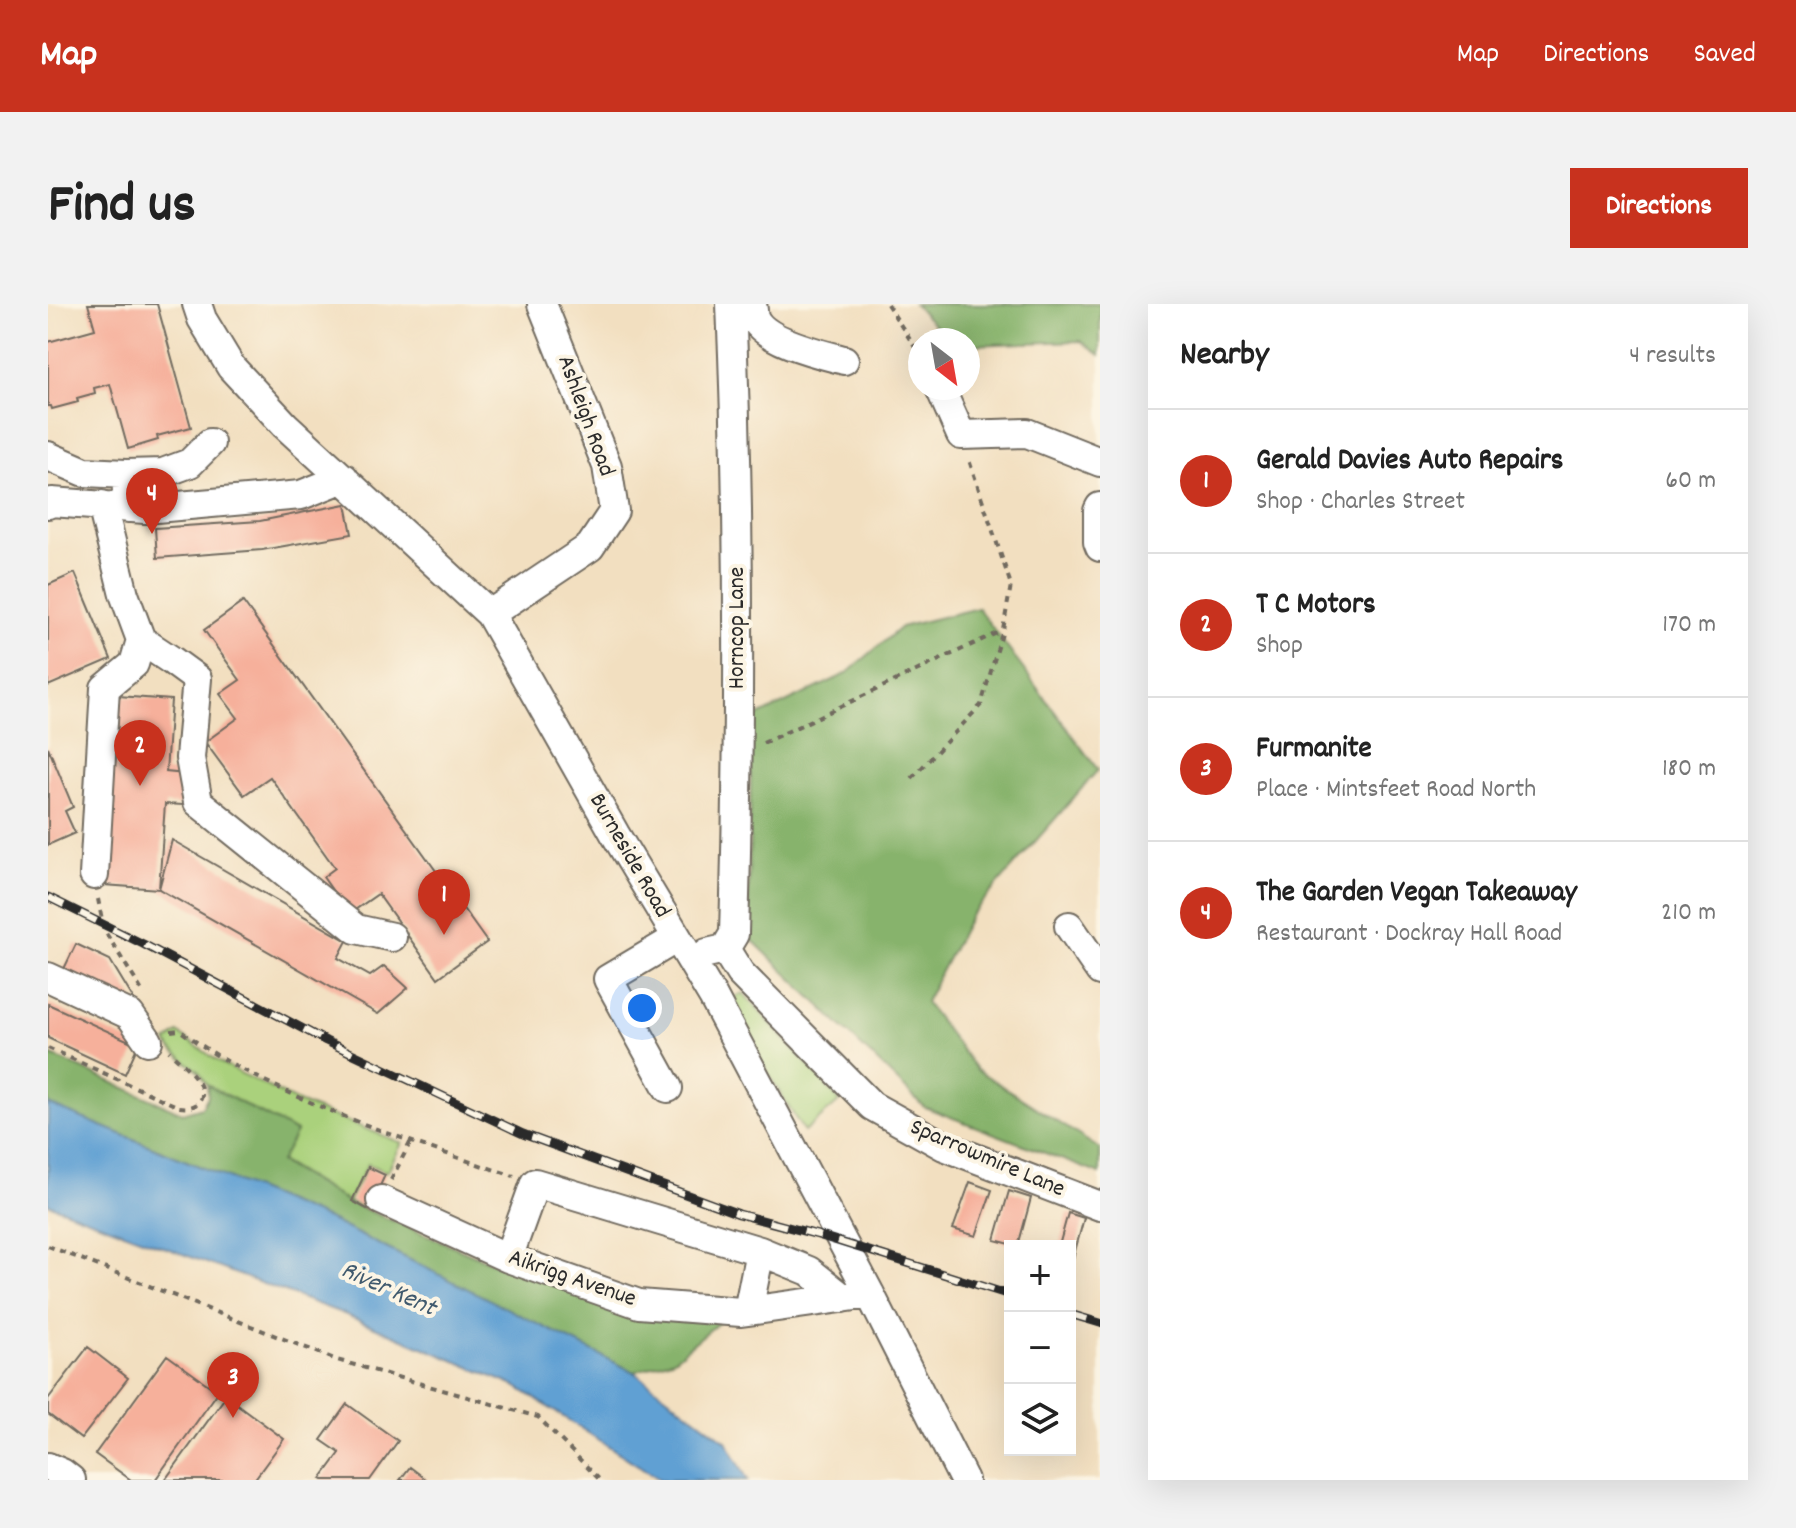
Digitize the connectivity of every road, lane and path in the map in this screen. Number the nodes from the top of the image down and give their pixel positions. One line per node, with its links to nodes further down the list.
1 (197, 304): 14 (street, Burneside Road)
2 (542, 304): 19 (street, Ashleigh Road)
3 (731, 304): 22 (street, Horncop Lane)
4 (752, 304): 7 (street)
5 (887, 304): 6 (path)
6 (908, 336)
7 (844, 360)
8 (945, 400): 9 (street)
9 (961, 435): 12 (street); 20 (path)
10 (210, 443): 13 (street)
11 (48, 456): 13 (street)
12 (1100, 462)
13 (126, 474): 16 (street)
14 (344, 478): 16 (street); 19 (street, Burneside Road)
15 (50, 503): 16 (street)
16 (115, 507): 21 (street)
17 (1100, 507): 18 (street)
18 (1100, 547)
19 (490, 614): 27 (street, Burneside Road)
20 (1003, 630): 22 (path); 23 (path)
21 (141, 640): 24 (street); 26 (street)
22 (739, 754): 28 (street, Horncop Lane)
23 (912, 778)
24 (94, 875): 32 (path)
25 (1069, 926): 29 (street)
26 (392, 937)
27 (682, 947): 28 (street); 33 (street, Burneside Road); 36 (street)
28 (725, 949): 30 (street, Sparrowmire Lane)
29 (1100, 971)
30 (740, 973): 33 (street); 40 (street, Sparrowmire Lane)
31 (48, 977): 34 (street)
32 (145, 996)
33 (713, 997): 44 (street, Burneside Road)
34 (159, 1040): 35 (path); 37 (path)
35 (48, 1048)
36 (668, 1088)
37 (410, 1143): 38 (path); 39 (path)
38 (535, 1183): 42 (street); 43 (street)
39 (381, 1200): 43 (street, Aikrigg Avenue)
40 (1100, 1206)
41 (48, 1246): 48 (path)
42 (760, 1251): 44 (street); 45 (street)
43 (508, 1258): 45 (street, Aikrigg Avenue)
44 (857, 1296): 45 (street, Aikrigg Avenue); 49 (street, Burneside Road)
45 (748, 1311)
46 (48, 1467): 47 (street)
47 (71, 1480)
48 (600, 1480)
49 (964, 1480)

